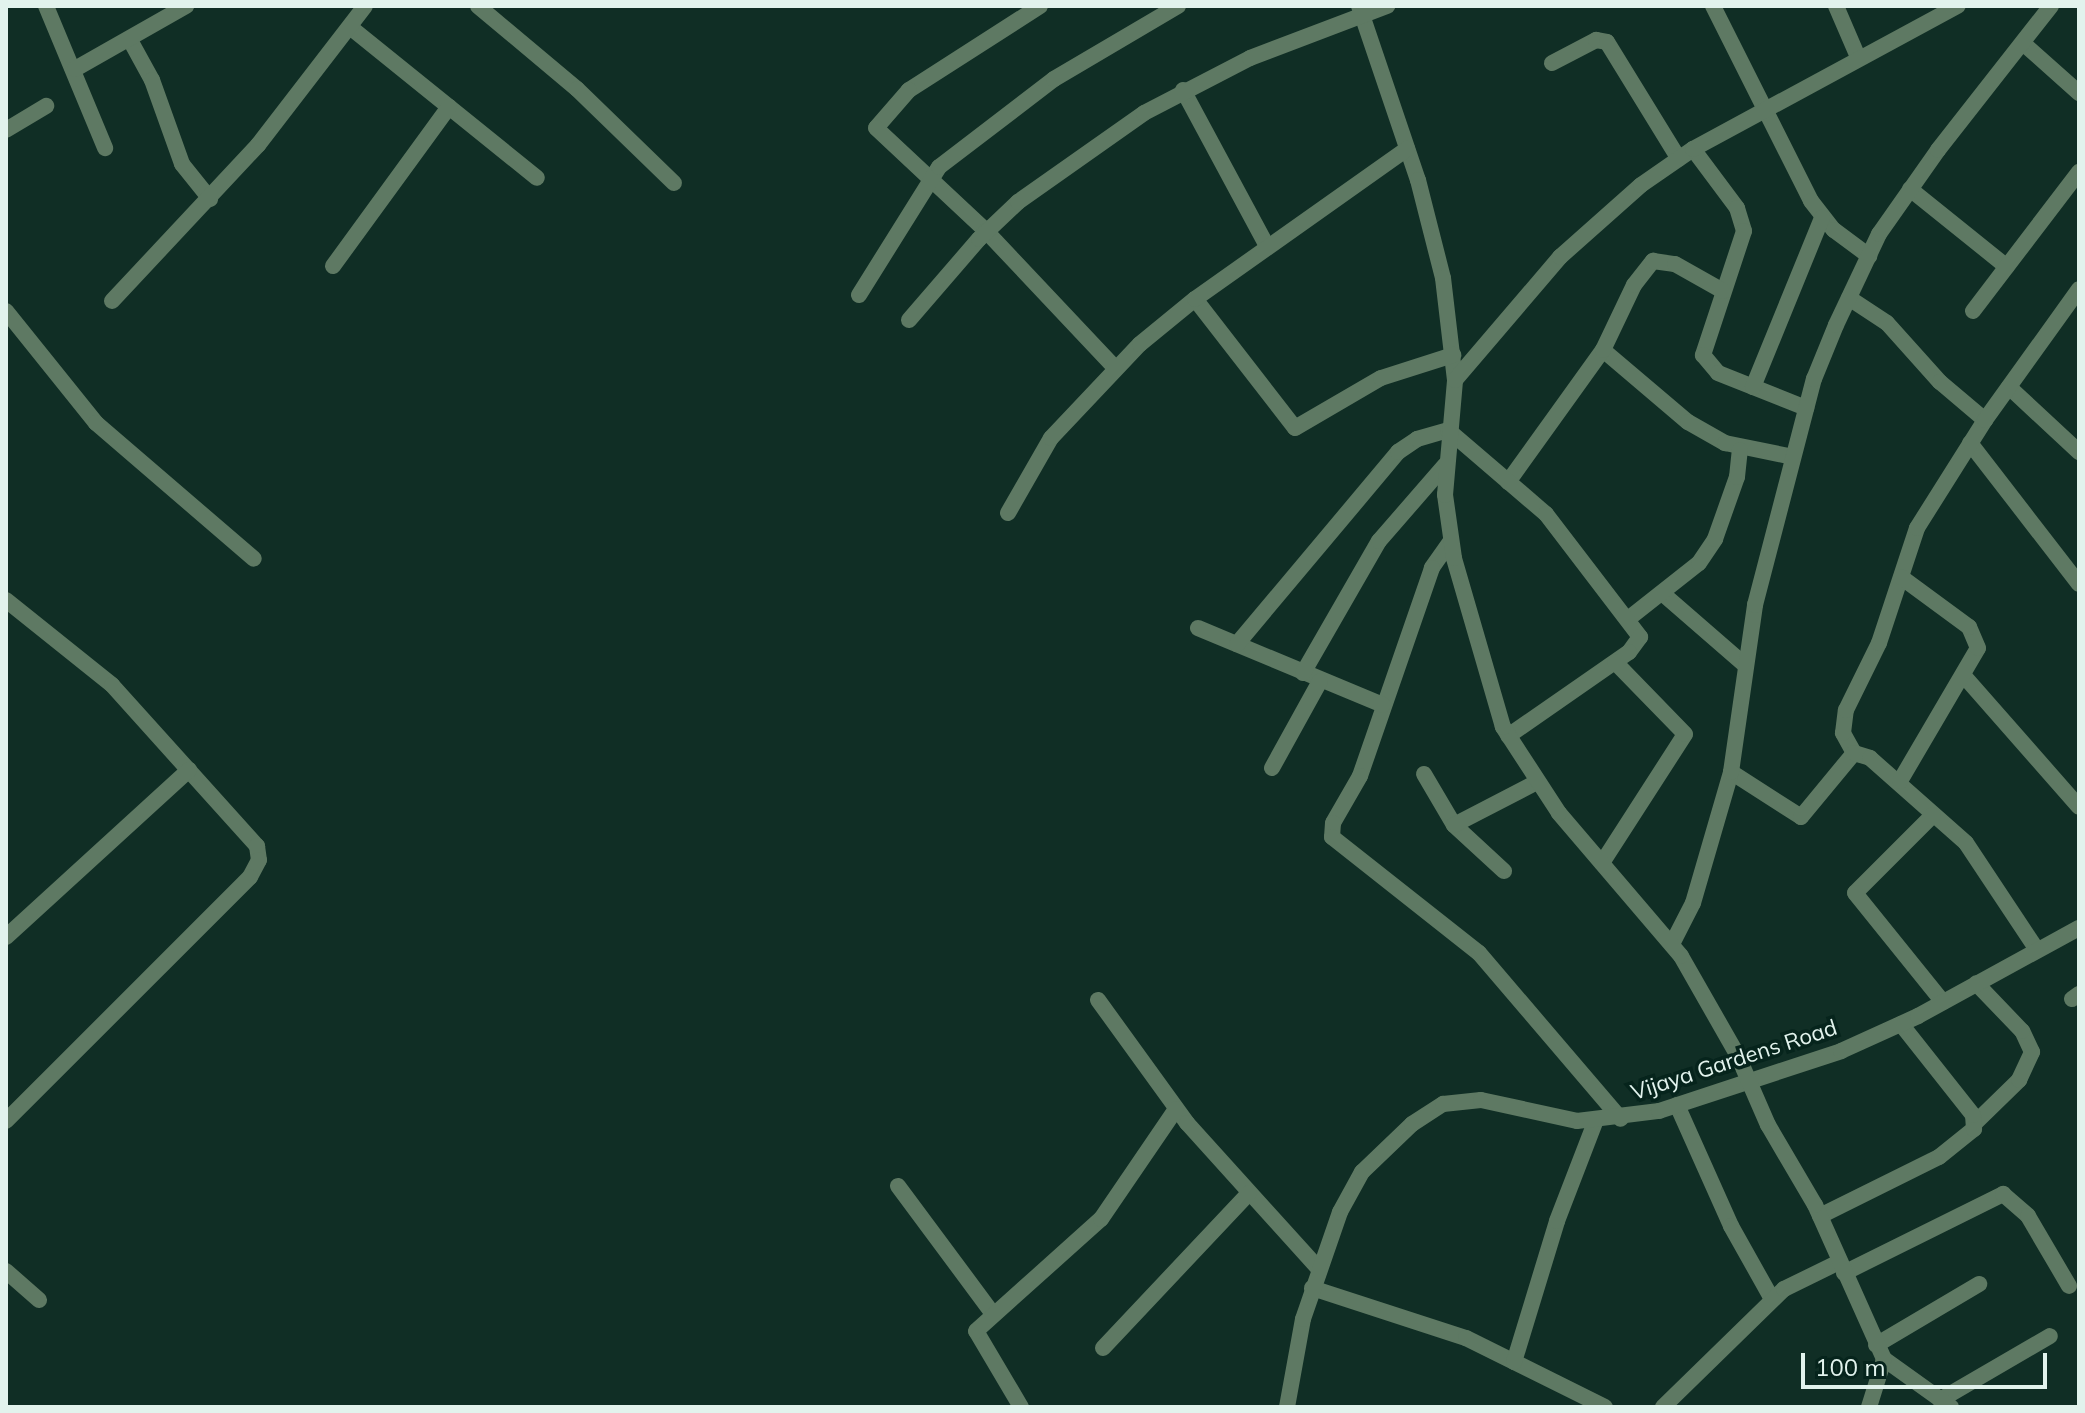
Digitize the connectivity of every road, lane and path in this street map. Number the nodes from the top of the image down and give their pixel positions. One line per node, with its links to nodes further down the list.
1 (46, 6): 18 (street)
2 (186, 6): 14 (street)
3 (365, 6): 13 (street)
4 (478, 6): 32 (street)
5 (1040, 6): 31 (street)
6 (1387, 6): 12 (street)
7 (1713, 6): 22 (street)
8 (1836, 6): 16 (street)
9 (1958, 6): 16 (street)
10 (2051, 6): 15 (street)
11 (1167, 9): 31 (street)
12 (1360, 10): 19 (street); 26 (street)
13 (350, 27): 23 (street); 34 (street)
14 (130, 40): 18 (street); 34 (street)
15 (2024, 44): 20 (street); 33 (street)
16 (1858, 57): 22 (street)
17 (1552, 63): 28 (street)
18 (75, 69): 25 (street)
19 (1183, 90): 36 (street); 37 (street)
20 (2079, 93)
21 (46, 106): 24 (street)
22 (1764, 106): 27 (street); 35 (street)
23 (449, 107): 30 (street); 39 (street)
24 (6, 130)
25 (105, 148)
26 (1407, 149): 37 (street); 51 (street)
27 (1693, 149): 28 (street); 42 (street)
28 (1679, 159): 53 (street)
29 (2079, 172): 40 (street)
30 (537, 178)
31 (928, 180): 36 (street); 43 (street)
32 (674, 183)
33 (1910, 189): 38 (street); 40 (street)
34 (210, 199): 46 (street)
35 (1822, 218): 38 (street); 54 (street)
36 (986, 231): 49 (street); 52 (street)
37 (1267, 246): 45 (street)
38 (1869, 256): 44 (street)
39 (333, 266)
40 (2007, 267): 48 (street)
41 (2079, 289): 55 (street)
42 (1723, 291): 50 (street); 54 (street)
43 (859, 295)
44 (1849, 298): 56 (street); 57 (street)
45 (1195, 299): 51 (street); 52 (street)
46 (112, 301)
47 (6, 311): 67 (street)
48 (1973, 311)
49 (909, 320)
50 (1603, 350): 60 (street); 64 (street)
51 (1453, 355): 53 (street)
52 (1115, 368): 65 (street)
53 (1455, 380): 58 (street)
54 (1753, 387): 56 (street)
55 (2009, 387): 57 (street); 61 (street)
56 (1806, 408): 62 (street)
57 (1985, 420): 59 (street)
58 (1448, 430): 63 (street); 64 (street); 74 (street)
59 (1970, 443): 68 (street); 69 (street)
60 (1740, 450): 62 (street); 70 (street)
61 (2079, 452)
62 (1793, 457): 76 (street)
63 (1445, 465): 66 (street); 77 (street)
64 (1508, 482): 72 (street)
65 (1008, 513)
66 (1450, 542): 80 (street); 81 (street)
67 (254, 559)
68 (1901, 577): 78 (street); 82 (street)
69 (2079, 584)
70 (1662, 593): 72 (street); 76 (street)
71 (6, 600): 84 (street)
72 (1628, 619): 75 (street)
73 (1198, 628): 74 (street)
74 (1237, 644): 77 (street)
75 (1615, 662): 81 (street); 92 (street)
76 (1746, 666): 85 (street)
77 (1303, 673): 79 (street)
78 (1964, 676): 87 (street); 89 (street)
79 (1320, 681): 80 (street); 83 (street)
80 (1383, 705): 105 (street)
81 (1508, 736): 88 (street)
82 (1854, 753): 85 (street); 87 (street)
83 (1272, 768)
84 (189, 770): 95 (street); 107 (street)
85 (1731, 772): 96 (street)
86 (1424, 774): 91 (street)
87 (1900, 781): 90 (street)
88 (1537, 782): 91 (street); 92 (street)
89 (2079, 807)
90 (1933, 815): 97 (street); 100 (street)
91 (1454, 825): 93 (street)
92 (1602, 863): 96 (street)
93 (1504, 871)
94 (2079, 928): 97 (street, Vijaya Gardens Road)
95 (6, 937)
96 (1673, 942): 102 (street)
97 (2037, 950): 98 (street, Vijaya Gardens Road)
98 (1976, 983): 100 (street, Vijaya Gardens Road); 108 (street)
99 (1098, 1000): 104 (street)
100 (1943, 1002): 101 (street, Vijaya Gardens Road)
101 (1901, 1024): 102 (street, Vijaya Gardens Road); 108 (street)
102 (1750, 1082): 103 (street, Vijaya Gardens Road); 111 (street)
103 (1677, 1105): 105 (street, Vijaya Gardens Road); 118 (street)
104 (1176, 1109): 110 (street); 120 (street)
105 (1621, 1119): 106 (street, Vijaya Gardens Road)
106 (1596, 1120): 113 (street, Vijaya Gardens Road); 124 (street)
107 (6, 1121)
108 (1975, 1123): 111 (street)
109 (898, 1186): 120 (street)
110 (1249, 1193): 113 (street); 122 (street)
111 (1820, 1216): 112 (street)
112 (1842, 1267): 116 (street); 118 (street); 123 (street)
113 (1318, 1268): 117 (street, Vijaya Gardens Road)
114 (6, 1271): 119 (street)
115 (1979, 1284): 123 (street)
116 (2069, 1286)
117 (1312, 1288): 124 (street); 127 (street, Vijaya Gardens Road)
118 (1772, 1299): 129 (street)
119 (39, 1300)
120 (993, 1314): 126 (street)
121 (2050, 1336): 125 (street)
122 (1103, 1348)
123 (1880, 1352): 125 (street); 130 (street)
124 (1514, 1362): 128 (street)
125 (1946, 1404)
126 (1021, 1407)
127 (1287, 1407)
128 (1605, 1407)
129 (1663, 1407)
130 (1869, 1407)

